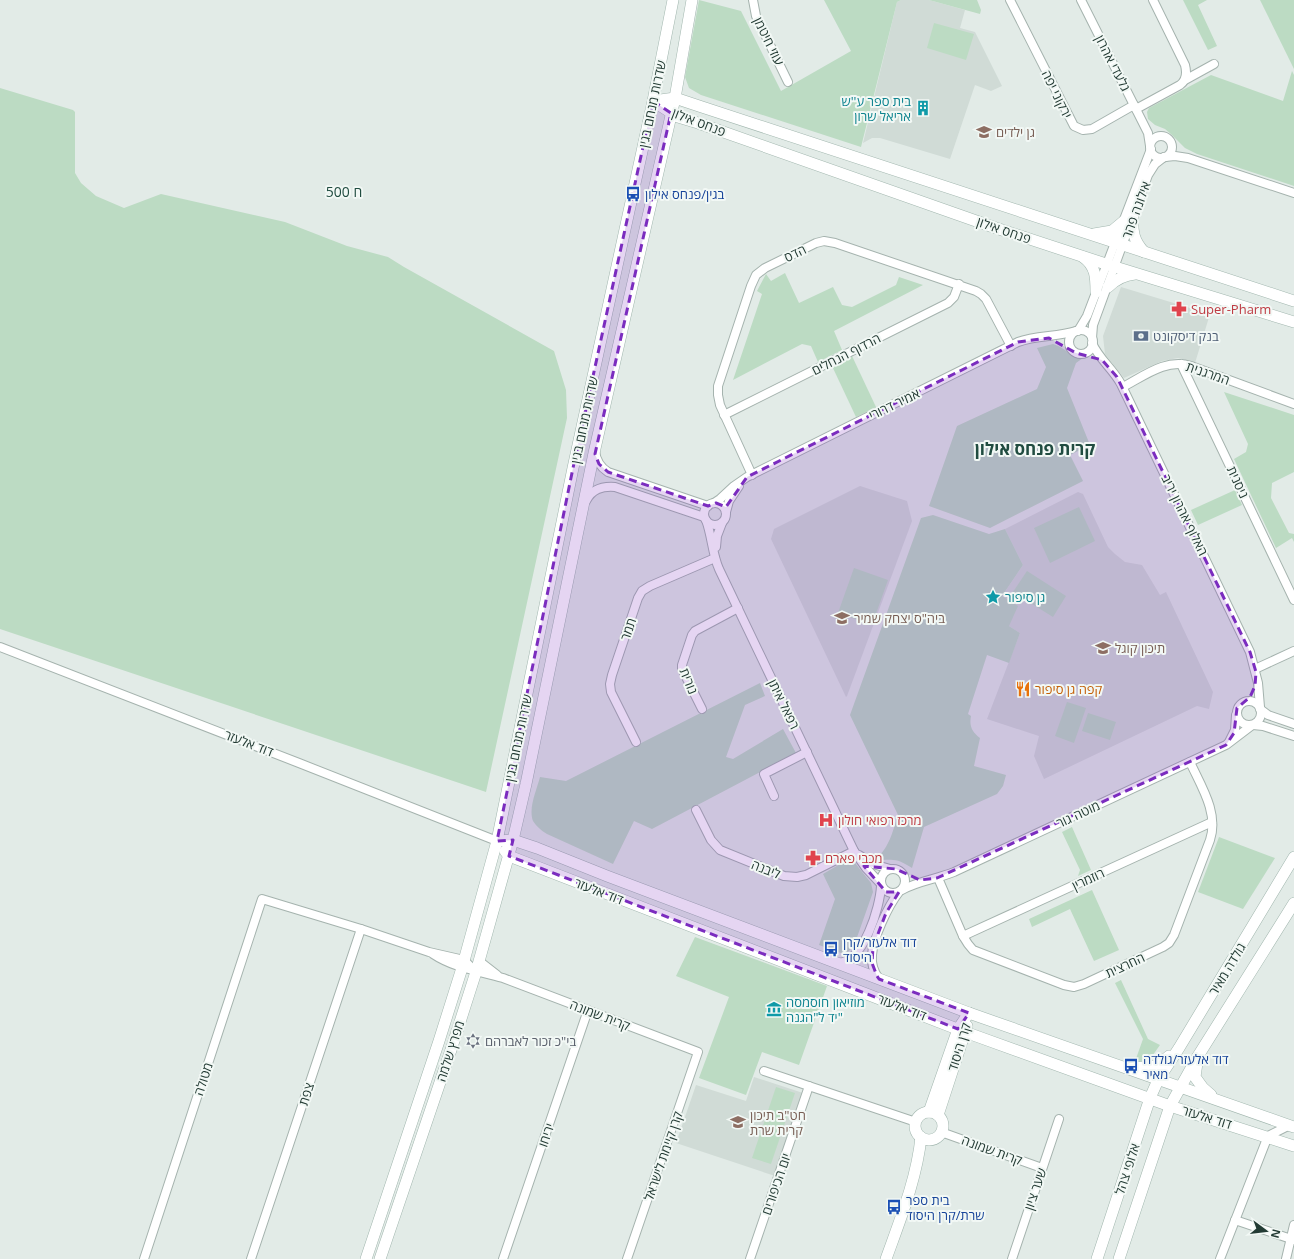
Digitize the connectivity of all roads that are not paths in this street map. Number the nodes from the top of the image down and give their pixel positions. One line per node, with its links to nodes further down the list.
1 (673, 0): 12 (street, שדרות מנחם בגין)
2 (692, 0): 8 (street, שדרות מנחם בגין)
3 (753, 0): 10 (street, עוזי חיטמן)
4 (1010, 0): 14 (street, ירקוני יפה)
5 (1081, 0): 14 (street, גלעדי אהרון)
6 (1153, 0): 9 (street)
7 (1214, 64): 9 (street)
8 (679, 75): 11 (street, שדרות מנחם בגין); 13 (street)
9 (1185, 80): 14 (street)
10 (788, 82)
11 (675, 98): 12 (street, פנחס אילון); 13 (street, פנחס אילון); 15 (street, שדרות מנחם בגין)
12 (653, 101): 15 (street, פנחס אילון); 77 (street, שדרות מנחם בגין)
13 (702, 106): 26 (street, פנחס אילון)
14 (1135, 107): 17 (street, גלעדי אהרון)
15 (671, 113): 16 (street, פנחס אילון); 19 (street, שדרות מנחם בגין)
16 (698, 123): 19 (street); 29 (street, פנחס אילון)
17 (1145, 126): 18 (street, גלעדי אהרון); 21 (street, גלעדי אהרון)
18 (1161, 136): 20 (street); 21 (street)
19 (666, 142): 48 (street, שדרות מנחם בגין)
20 (1172, 143): 22 (street); 23 (street)
21 (1151, 147): 22 (street); 25 (street, אילונה פהר)
22 (1165, 157): 23 (street); 25 (street, אילונה פהר)
23 (1188, 158): 24 (street)
24 (1294, 194)
25 (1128, 220): 26 (street); 27 (street, אילונה פהר); 28 (street)
26 (1092, 234): 27 (street, פנחס אילון)
27 (1119, 243): 28 (street, פנחס אילון); 30 (street)
28 (1144, 252): 35 (street, פנחס אילון)
29 (1081, 256): 30 (street, פנחס אילון); 34 (street)
30 (1111, 265): 31 (street, פנחס אילון); 33 (street); 34 (street)
31 (1139, 274): 33 (street); 36 (street, פנחס אילון)
32 (958, 284): 40 (street, הדס); 47 (street, הרדוף הנחלים); 47 (street, הדס)
33 (1108, 287): 39 (street)
34 (1096, 292): 37 (street)
35 (1294, 301)
36 (1294, 322)
37 (1077, 331): 38 (street, אמיר דרורי); 39 (street); 41 (street)
38 (1045, 337): 40 (street, אמיר דרורי); 41 (street, אמיר דרורי)
39 (1092, 341): 42 (street); 43 (street, האלוף אהרון יריב)
40 (1011, 346): 49 (street, אמיר דרורי)
41 (1072, 350): 42 (street)
42 (1083, 354): 43 (street, האלוף אהרון יריב)
43 (1105, 362): 45 (street, האלוף אהרון יריב)
44 (1181, 364): 45 (street, המרגנית); 46 (street, המרגנית); 56 (street, ניסנית)
45 (1123, 387): 60 (street, האלוף אהרון יריב)
46 (1294, 404)
47 (724, 414): 49 (street, הדס)
48 (595, 449): 50 (street); 51 (street, שדרות מנחם בגין)
49 (749, 476): 50 (street, אמיר דרורי); 52 (street, אמיר דרורי)
50 (711, 505): 52 (street); 53 (street)
51 (582, 507): 53 (street); 75 (street, שדרות מנחם בגין)
52 (726, 512): 54 (street)
53 (705, 518): 54 (street); 55 (street, רפאל איתן)
54 (722, 523): 55 (street, רפאל איתן)
55 (715, 558): 57 (street, רפאל איתן); 68 (street, תמר)
56 (1294, 600)
57 (738, 608): 63 (street, נורית); 70 (street, רפאל איתן)
58 (0, 647): 77 (street, דוד אלעזר)
59 (1294, 651): 60 (street)
60 (1256, 671): 61 (street, האלוף אהרון יריב); 62 (street, האלוף אהרון יריב)
61 (1244, 702): 62 (street); 64 (street)
62 (1260, 708): 65 (street); 66 (street)
63 (702, 709)
64 (1236, 714): 66 (street); 69 (street)
65 (1294, 724)
66 (1252, 725): 67 (street); 69 (street, מוטה גור)
67 (1294, 736)
68 (636, 742)
69 (1226, 745): 71 (street, מוטה גור)
70 (807, 752): 72 (street); 79 (street, רפאל איתן)
71 (1190, 762): 74 (street, החרצית); 84 (street, מוטה גור)
72 (774, 796)
73 (696, 810): 79 (street, ליבנה)
74 (1212, 822): 90 (street, רוזמרין); 90 (street, החרצית)
75 (517, 824): 76 (street, שדרות מנחם בגין); 78 (street)
76 (513, 840): 77 (street, דוד אלעזר); 78 (street, דוד אלעזר); 80 (street, מפרץ שלמה)
77 (497, 841): 80 (street, דוד אלעזר); 93 (street, מפרץ שלמה)
78 (538, 848): 92 (street, דוד אלעזר)
79 (854, 851): 82 (street); 86 (street, רפאל איתן)
80 (509, 856): 91 (street, מפרץ שלמה); 99 (street, דוד אלעזר)
81 (1294, 857): 100 (street, גולדה מאיר)
82 (890, 869): 83 (street); 86 (street)
83 (901, 872): 85 (street); 87 (street)
84 (938, 878): 85 (street, מוטה גור); 90 (street, החרצית)
85 (929, 881): 87 (street, מוטה גור)
86 (881, 885): 87 (street); 92 (street)
87 (901, 891): 96 (street)
88 (1294, 903): 102 (street, גולדה מאיר)
89 (361, 929): 93 (street); 123 (street, מטולה); 124 (street, צפת)
90 (963, 936)
91 (479, 961): 94 (street, מפרץ שלמה); 95 (street, קרית שמונה)
92 (838, 963): 96 (street, דוד אלעזר)
93 (463, 964): 94 (street); 125 (street, מפרץ שלמה)
94 (476, 972): 95 (street, קרית שמונה); 126 (street, מפרץ שלמה)
95 (503, 978): 97 (street, קרית שמונה)
96 (879, 979): 98 (street, דוד אלעזר)
97 (588, 1010): 101 (street, קרית שמונה); 127 (street, יריחו)
98 (969, 1013): 99 (street, קרן היסוד); 103 (street, דוד אלעזר)
99 (962, 1031): 108 (street, דוד אלעזר); 111 (street, קרן היסוד)
100 (1179, 1048): 103 (street); 105 (street, גולדה מאיר)
101 (698, 1052): 128 (street, קרן קיימת לישראל)
102 (1198, 1056): 107 (street, גולדה מאיר); 109 (street)
103 (1129, 1069): 105 (street, דוד אלעזר)
104 (764, 1071): 106 (street)
105 (1158, 1080): 107 (street, דוד אלעזר); 108 (street, אלופי צהל)
106 (809, 1086): 113 (street); 129 (street, יום הכיפורים)
107 (1180, 1086): 109 (street, דוד אלעזר); 110 (street, אלופי צהל)
108 (1150, 1098): 110 (street, דוד אלעזר); 132 (street, אלופי צהל)
109 (1218, 1100): 114 (street, דוד אלעזר)
110 (1170, 1106): 116 (street, דוד אלעזר); 133 (street, אלופי צהל)
111 (933, 1113): 113 (street); 115 (street)
112 (1059, 1119): 119 (street, שער ציון)
113 (916, 1122): 117 (street)
114 (1292, 1126): 116 (street)
115 (942, 1132): 117 (street); 119 (street, קרית שמונה)
116 (1268, 1136): 118 (street, דוד אלעזר); 120 (street)
117 (924, 1138): 130 (street)
118 (1294, 1146)
119 (1042, 1168): 131 (street, שער ציון)
120 (1235, 1220): 122 (street); 134 (street)
121 (1294, 1225): 122 (street)
122 (1292, 1240): 135 (street)
123 (144, 1259)
124 (251, 1259)
125 (366, 1259)
126 (380, 1259)
127 (503, 1259)
128 (627, 1259)
129 (750, 1259)
130 (886, 1259)
131 (1012, 1259)
132 (1097, 1259)
133 (1118, 1259)
134 (1220, 1259)
135 (1286, 1259)

